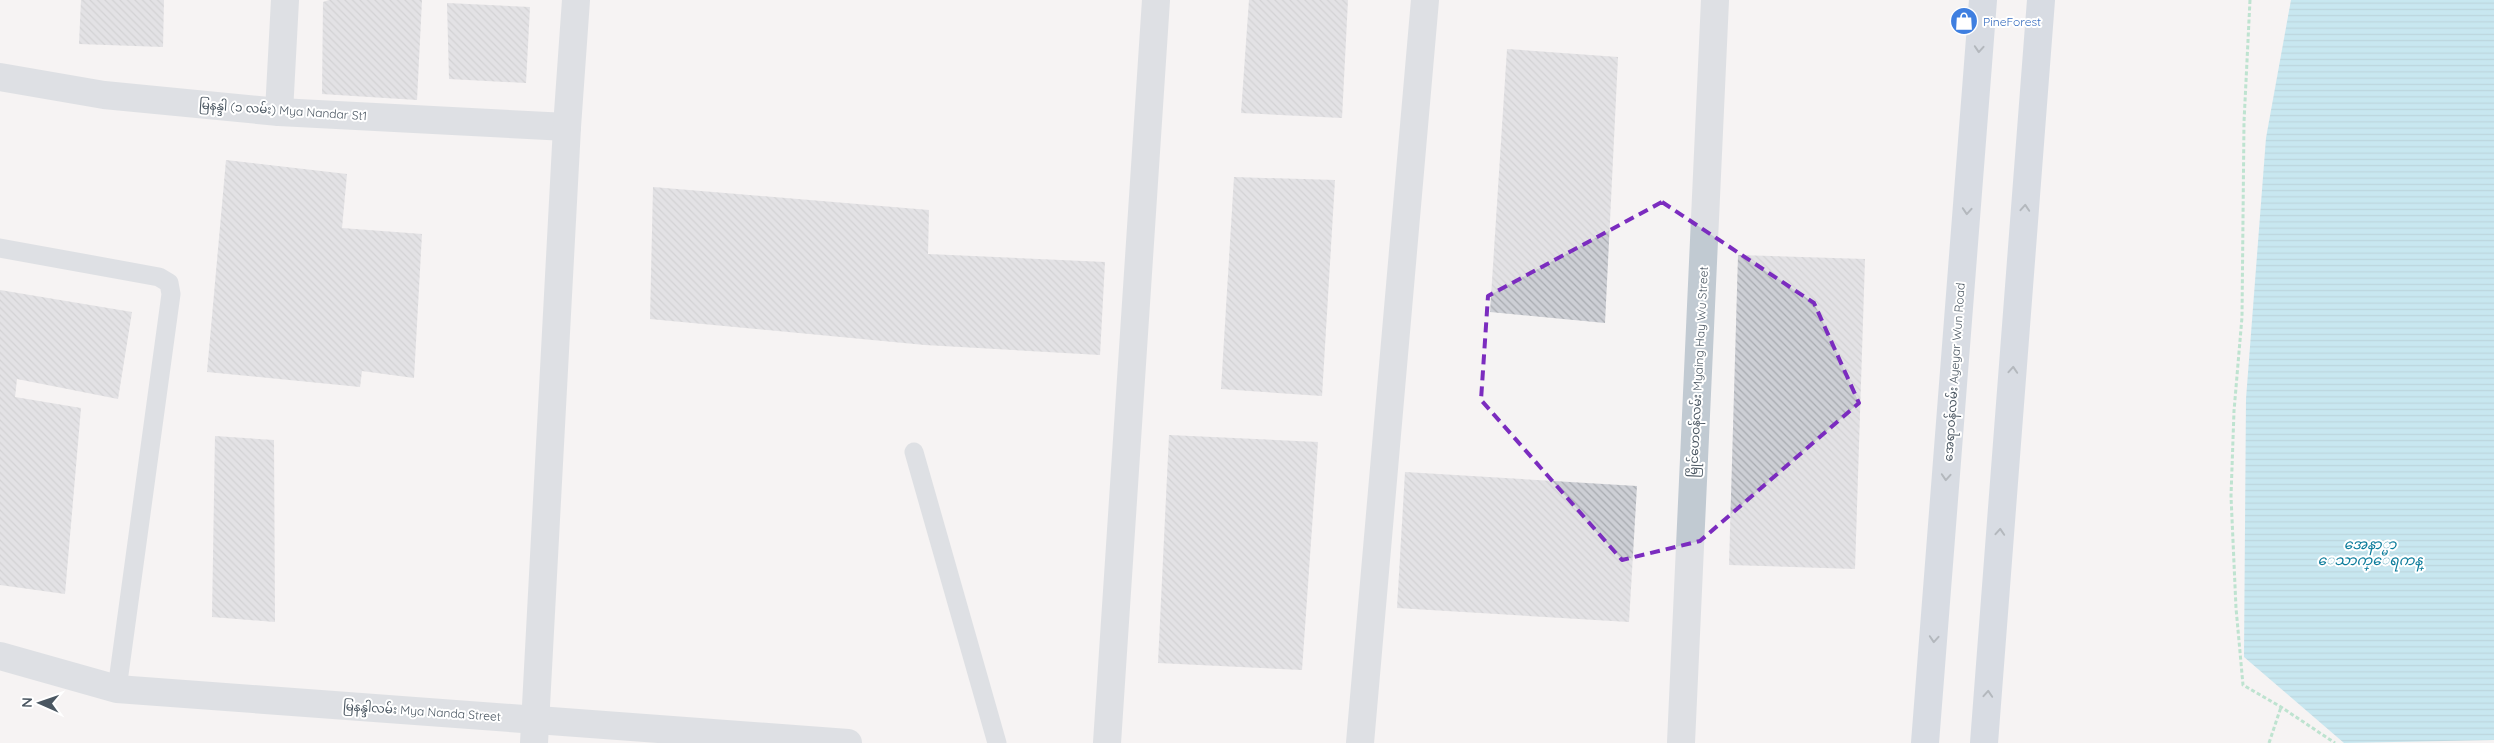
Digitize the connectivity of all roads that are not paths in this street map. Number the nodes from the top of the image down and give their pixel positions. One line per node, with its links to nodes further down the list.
1 (285, 0): 9 (street)
2 (576, 0): 10 (street)
3 (1156, 0): 18 (street)
4 (1426, 0): 19 (street)
5 (1715, 0): 20 (street, မြိုင်ဟေဝန်လမ်း Myaing Hay Wu Street)
6 (1983, 0): 21 (main road, အေရာဝန်လမ်း Ayeyar Wun Road, one-way to 21)
7 (2041, 0): 22 (main road, one-way to 7)
8 (0, 77): 9 (street, မြနန္ဒါ (၁ လမ်း) Mya Nandar St1)
9 (279, 112): 10 (street, မြနန္ဒါ (၁ လမ်း) Mya Nandar St1)
10 (567, 127): 15 (street)
11 (0, 248): 14 (lane)
12 (914, 452): 17 (lane)
13 (0, 656): 14 (street, မြနန္ဒါလမ်း Mya Nanda Street)
14 (117, 689): 15 (street, မြနန္ဒါလမ်း Mya Nanda Street)
15 (535, 731): 16 (street, မြနန္ဒါလမ်း Mya Nanda Street)
16 (848, 743)
17 (997, 743)
18 (1107, 743)
19 (1360, 743)
20 (1681, 743)
21 (1926, 743)
22 (1984, 743)

